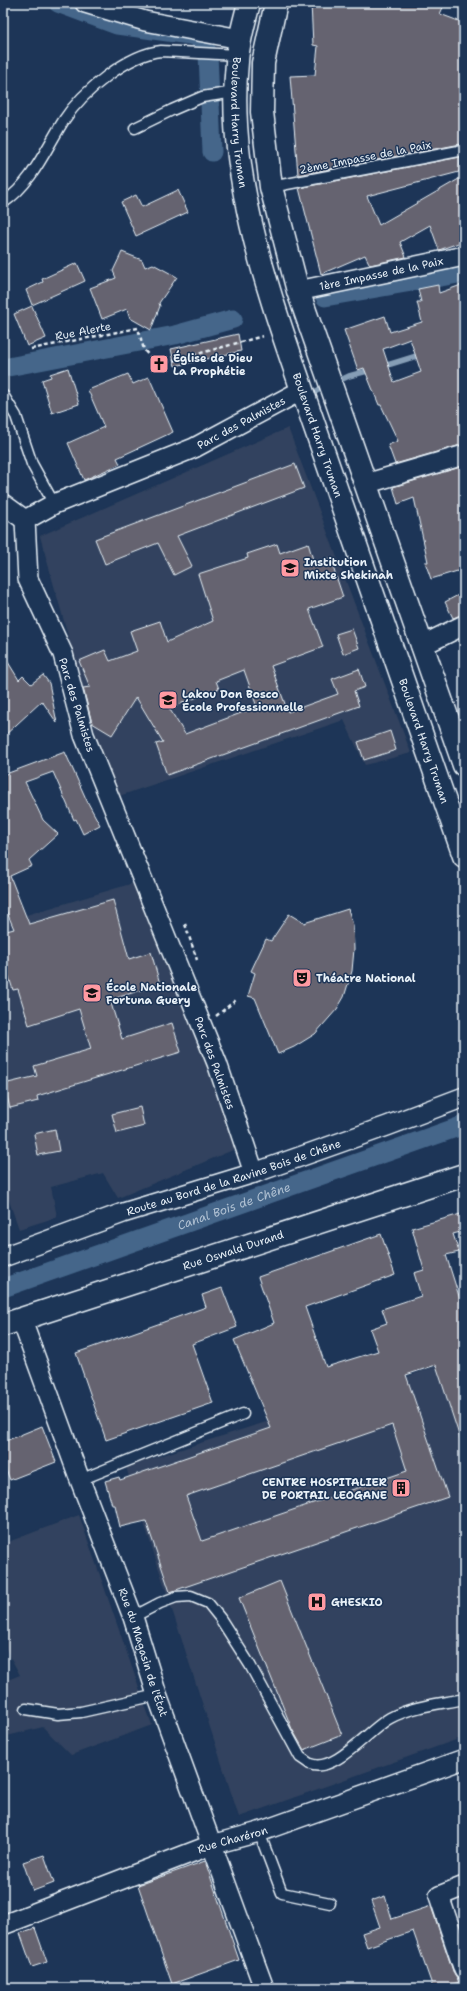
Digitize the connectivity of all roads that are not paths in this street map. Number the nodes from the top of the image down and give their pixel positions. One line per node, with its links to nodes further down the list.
1 (85, 3): 4 (street)
2 (249, 3): 4 (main road, Boulevard Harry Truman)
3 (276, 3): 8 (main road, Boulevard Harry Truman)
4 (239, 47): 5 (main road, Boulevard Harry Truman); 9 (lane)
5 (235, 92): 6 (lane); 12 (main road, Boulevard Harry Truman)
6 (135, 128)
7 (464, 150): 8 (lane, 2ème Impasse de la Paix)
8 (271, 187): 11 (main road, Boulevard Harry Truman)
9 (3, 203)
10 (464, 256): 11 (street, 1ère Impasse de la Paix)
11 (298, 291): 15 (main road, Boulevard Harry Truman)
12 (302, 390): 17 (street, Parc des Palmistes); 22 (main road, Boulevard Harry Truman)
13 (3, 395): 17 (lane)
14 (464, 455): 15 (street)
15 (366, 484): 20 (main road, Boulevard Harry Truman)
16 (3, 504): 18 (street)
17 (54, 504): 18 (street, Parc des Palmistes)
18 (25, 520): 24 (street, Parc des Palmistes)
19 (464, 625): 20 (street)
20 (421, 646): 21 (main road, Boulevard Harry Truman)
21 (464, 765)
22 (464, 856)
23 (464, 1097): 24 (street, Route au Bord de la Ravine Bois de Chêne)
24 (254, 1173): 26 (street, Route au Bord de la Ravine Bois de Chêne)
25 (464, 1174): 27 (main road, Rue Oswald Durand)
26 (4, 1255)
27 (12, 1322): 29 (street, Rue du Magasin de l'État)
28 (243, 1414): 29 (lane)
29 (80, 1480): 30 (street, Rue du Magasin de l'État)
30 (133, 1617): 31 (street, Rue du Magasin de l'État); 32 (lane)
31 (157, 1695): 33 (lane); 36 (street, Rue du Magasin de l'État)
32 (464, 1699)
33 (26, 1709)
34 (464, 1758): 35 (street, Rue Charéron)
35 (259, 1832): 36 (street, Rue Charéron); 38 (lane)
36 (211, 1845): 39 (street, Rue Charéron); 41 (street, Rue du Magasin de l'État)
37 (464, 1886): 40 (street)
38 (330, 1903)
39 (3, 1925)
40 (464, 1970)
41 (264, 1988)

